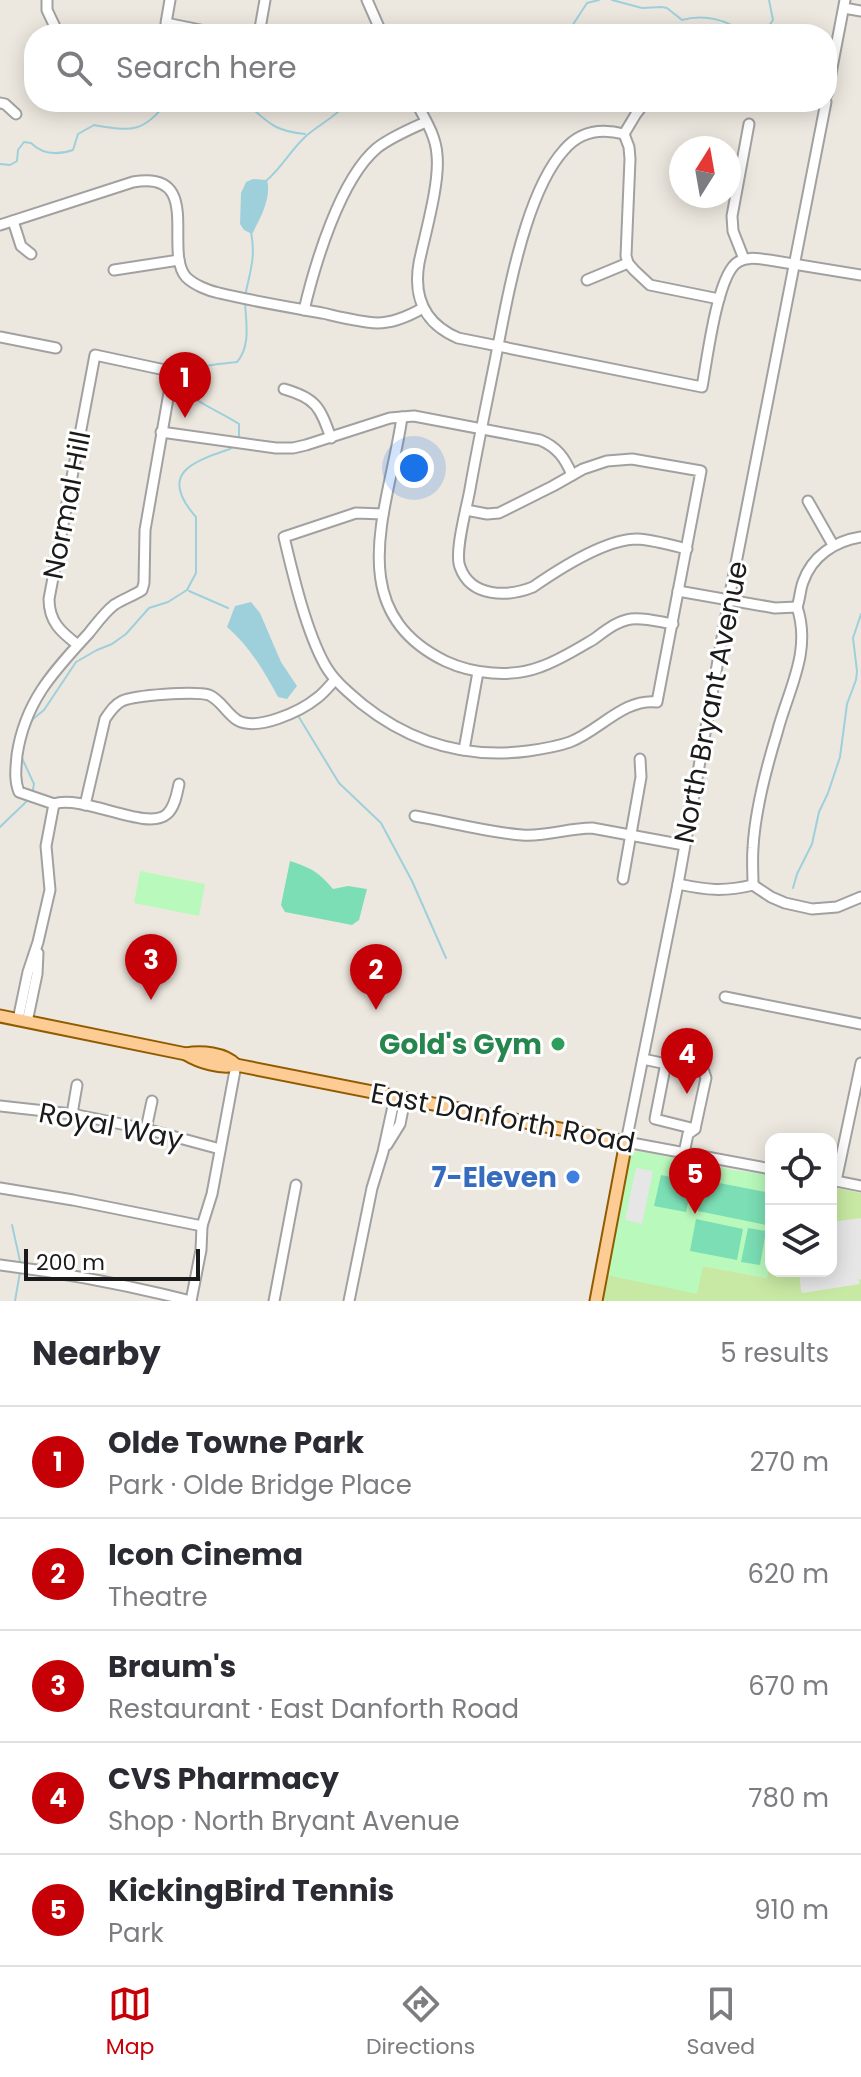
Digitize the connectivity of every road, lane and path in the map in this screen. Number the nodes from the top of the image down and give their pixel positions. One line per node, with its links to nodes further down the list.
1 (47, 0): 7 (street)
2 (170, 0): 8 (street)
3 (265, 0): 9 (street)
4 (367, 0): 10 (street)
5 (845, 4): 6 (street); 11 (street)
6 (861, 11)
7 (54, 24)
8 (171, 24)
9 (261, 24)
10 (378, 24)
11 (837, 44)
12 (0, 103): 16 (street)
13 (421, 112): 17 (street)
14 (638, 112): 19 (street)
15 (824, 112): 26 (street, North Bryant Avenue)
16 (16, 114)
17 (426, 122): 31 (street); 32 (street)
18 (749, 124): 23 (street)
19 (624, 134): 25 (street); 34 (street)
20 (13, 221): 21 (street); 22 (street); 24 (street)
21 (0, 225)
22 (31, 254)
23 (744, 259): 26 (street); 30 (street)
24 (179, 260): 27 (street); 32 (street)
25 (628, 263): 29 (street); 30 (street)
26 (795, 264): 28 (street); 49 (street, North Bryant Avenue)
27 (114, 270)
28 (861, 275)
29 (587, 280)
30 (719, 299): 34 (street)
31 (423, 308): 32 (street); 34 (street)
32 (304, 310)
33 (0, 337): 35 (street)
34 (498, 346): 38 (street)
35 (56, 348)
36 (284, 389): 40 (street)
37 (402, 417): 38 (street); 40 (street); 44 (street)
38 (481, 428): 41 (street); 43 (street)
39 (161, 432): 40 (street); 52 (street); 52 (street, Normal Hill)
40 (331, 438)
41 (572, 475): 43 (street); 47 (street)
42 (808, 501): 46 (street)
43 (466, 510): 47 (street)
44 (383, 514): 53 (street); 54 (street)
45 (861, 537): 46 (street)
46 (833, 545): 50 (street)
47 (687, 549): 48 (street)
48 (678, 591): 49 (street); 51 (street)
49 (729, 599): 50 (street); 62 (street, North Bryant Avenue)
50 (797, 607): 65 (street)
51 (673, 624): 53 (street); 55 (street)
52 (78, 645): 58 (street)
53 (478, 672): 55 (street)
54 (335, 680): 55 (street); 59 (street)
55 (464, 750)
56 (640, 759): 61 (street)
57 (179, 784): 59 (street)
58 (54, 804): 59 (street); 69 (street)
59 (85, 805)
60 (415, 816): 61 (street)
61 (631, 835): 62 (street); 63 (street)
62 (684, 845): 64 (street, North Bryant Avenue)
63 (623, 879)
64 (678, 884): 65 (street); 71 (street, North Bryant Avenue)
65 (753, 885): 66 (street)
66 (861, 897)
67 (725, 997): 70 (street)
68 (0, 1016): 69 (main road, East Danforth Road)
69 (23, 1021): 74 (main road, East Danforth Road)
70 (861, 1024)
71 (643, 1059): 72 (street); 82 (street, North Bryant Avenue)
72 (666, 1063): 81 (street); 81 (street)
73 (861, 1063): 86 (street)
74 (236, 1065): 76 (main road, East Danforth Road); 83 (street)
75 (77, 1085): 79 (street)
76 (400, 1098): 82 (main road, East Danforth Road); 95 (street)
77 (152, 1101): 80 (street)
78 (0, 1106): 79 (street, Royal Way)
79 (72, 1114): 80 (street, Royal Way)
80 (146, 1129): 83 (street, Royal Way)
81 (695, 1129): 84 (street)
82 (626, 1142): 84 (street, East Danforth Road); 96 (main road, North Bryant Avenue)
83 (220, 1149): 91 (street)
84 (684, 1153): 85 (street, East Danforth Road)
85 (765, 1168)
86 (837, 1168)
87 (837, 1182): 89 (street)
88 (296, 1185): 94 (street)
89 (861, 1186)
90 (0, 1188): 91 (street)
91 (202, 1226): 93 (street)
92 (0, 1265): 93 (street)
93 (191, 1301)
94 (274, 1301)
95 (349, 1301)
96 (596, 1301)

